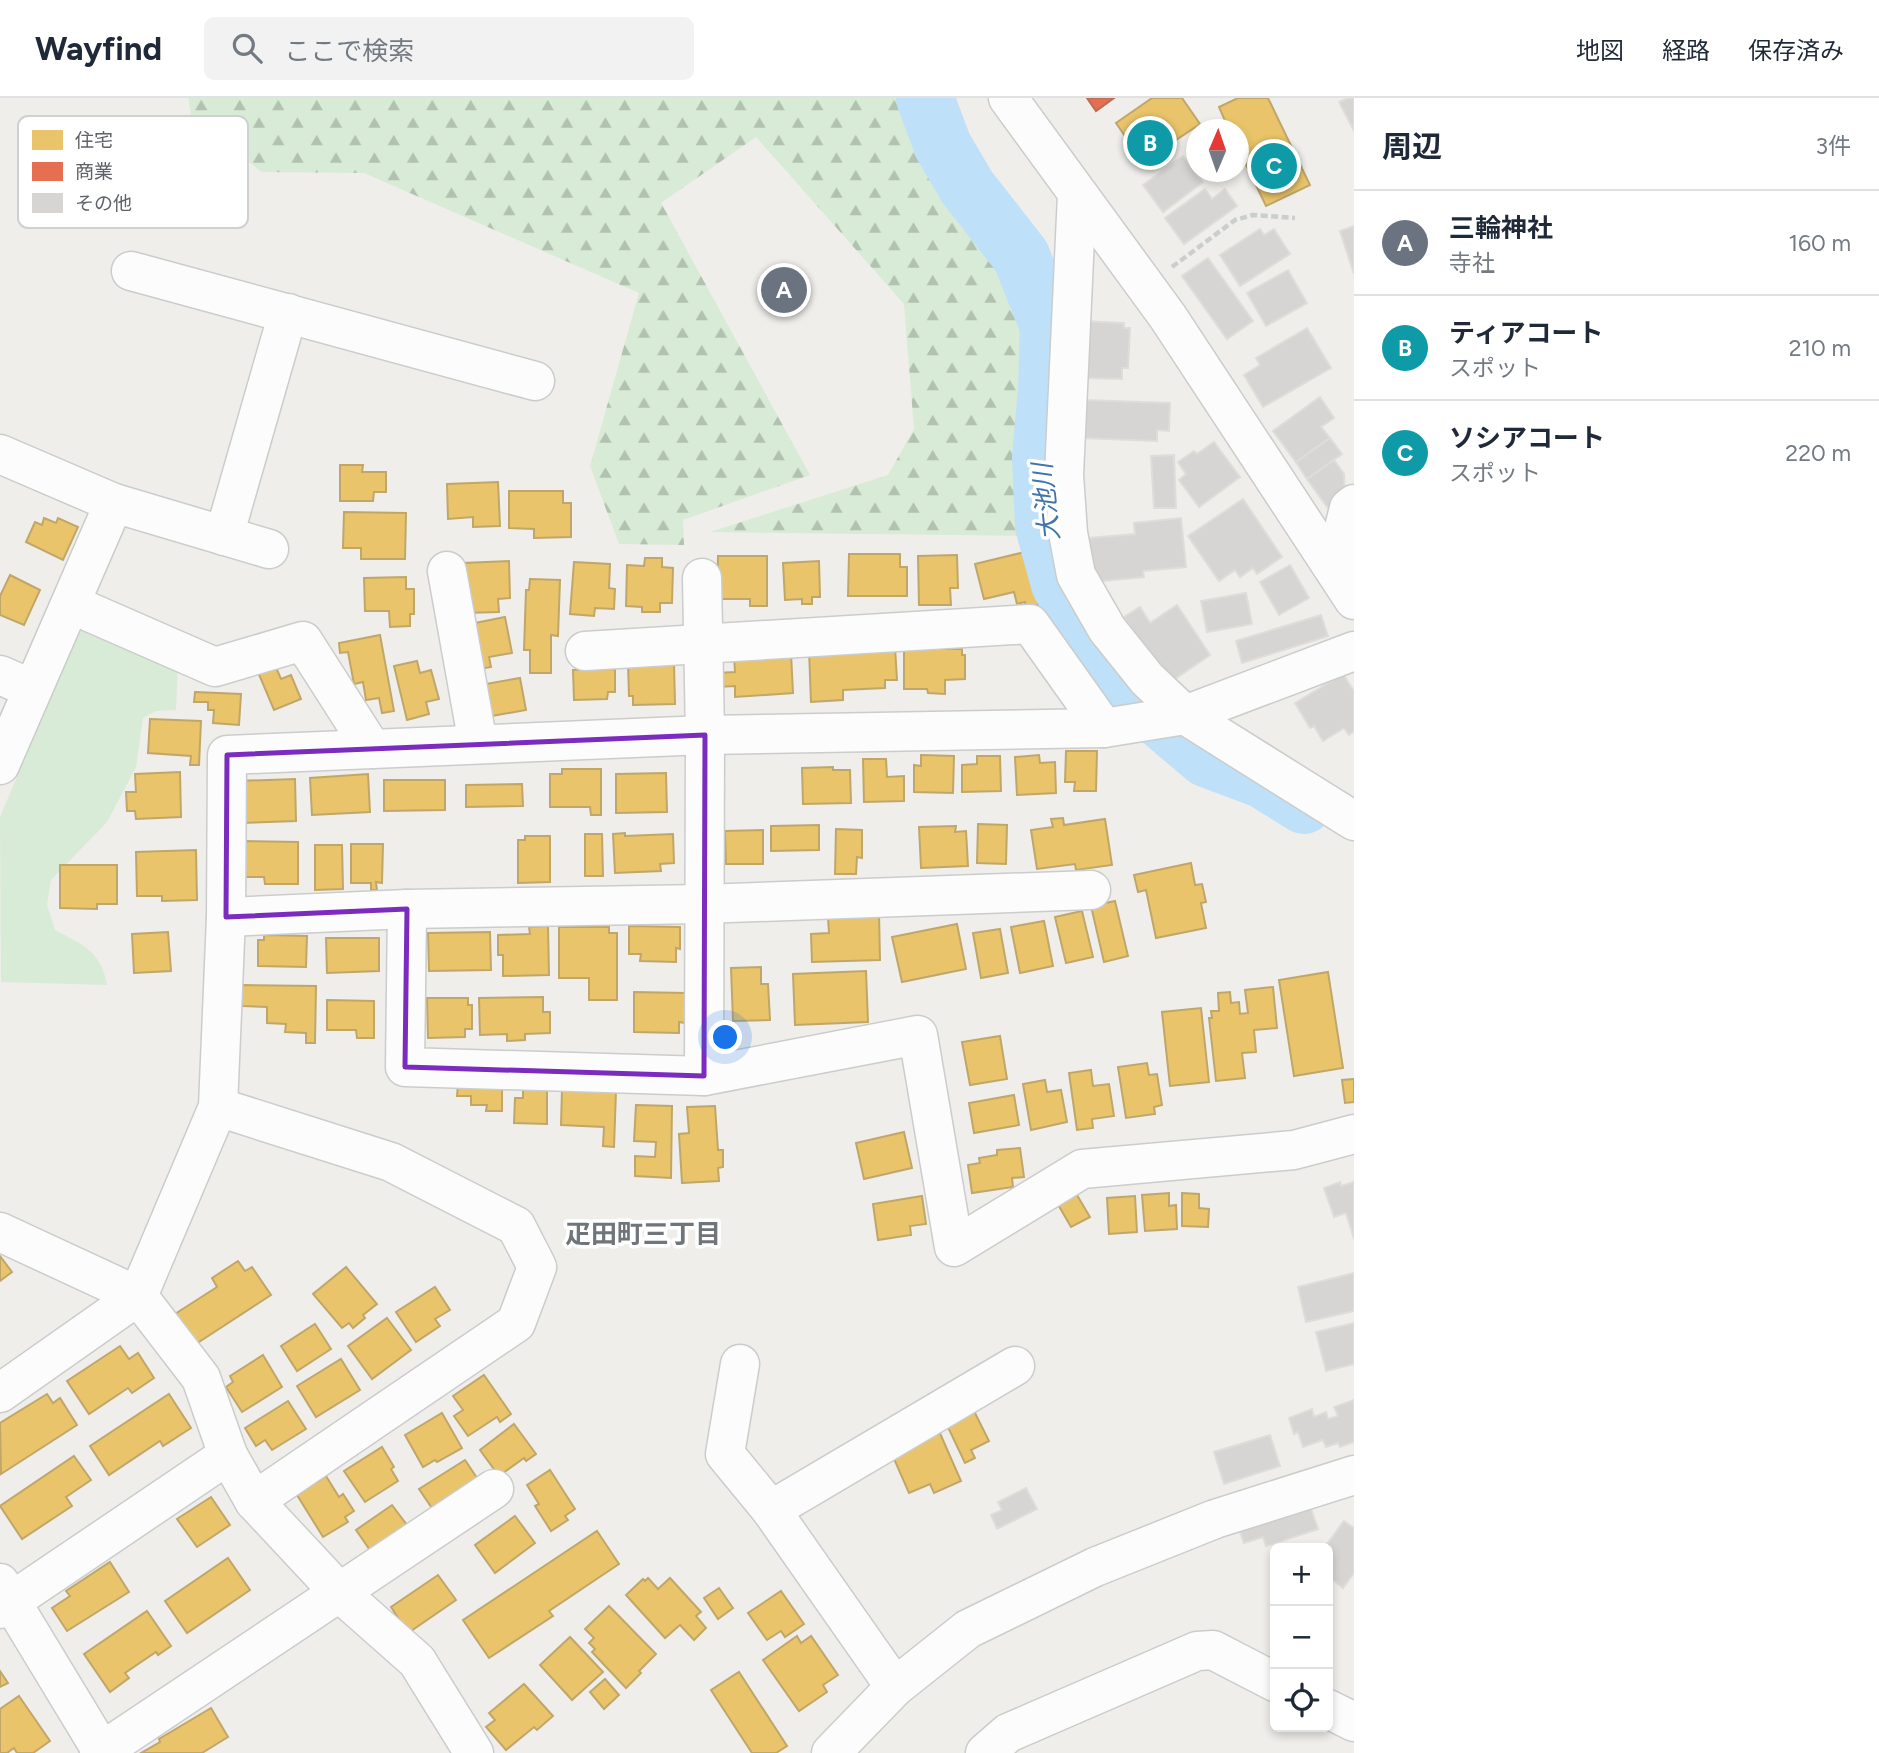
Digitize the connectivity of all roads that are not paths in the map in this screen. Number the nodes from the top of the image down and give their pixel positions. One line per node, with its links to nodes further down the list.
1 (1008, 98): 2 (street)
2 (1077, 194): 11 (street); 20 (street)
3 (131, 271): 4 (street)
4 (288, 313): 5 (street); 9 (street)
5 (535, 380)
6 (0, 454): 7 (street)
7 (114, 503): 9 (street); 15 (street)
8 (1354, 504): 11 (street)
9 (224, 536): 10 (street)
10 (269, 549)
11 (1334, 569): 14 (street)
12 (447, 571): 23 (street)
13 (702, 578): 16 (street)
14 (1354, 600)
15 (71, 604): 19 (street); 24 (street)
16 (704, 644): 17 (street); 21 (street); 22 (street)
17 (584, 651)
18 (1354, 651): 20 (street)
19 (16, 682): 25 (street)
20 (1185, 715): 21 (street); 26 (street)
21 (1120, 726): 22 (street)
22 (705, 735): 23 (street); 28 (street)
23 (478, 744): 24 (street)
24 (372, 749): 30 (street)
25 (0, 765)
26 (1354, 821)
27 (1091, 890): 28 (street)
28 (703, 904): 29 (street); 31 (street)
29 (407, 909): 30 (street); 31 (street)
30 (226, 917): 32 (street)
31 (704, 1076): 33 (street)
32 (218, 1107): 35 (street); 42 (street)
33 (1354, 1134)
34 (0, 1232): 35 (street)
35 (138, 1296): 38 (street); 39 (street)
36 (740, 1364): 43 (street)
37 (1015, 1366): 43 (street)
38 (0, 1393)
39 (228, 1455): 42 (street); 45 (street)
40 (1354, 1475): 47 (street)
41 (494, 1489): 44 (street)
42 (254, 1501): 44 (street)
43 (771, 1510): 47 (street)
44 (340, 1593): 50 (street); 51 (street)
45 (4, 1598): 50 (street)
46 (1270, 1679): 53 (street)
47 (895, 1687): 52 (street)
48 (1333, 1712): 49 (street)
49 (1354, 1723)
50 (101, 1752)
51 (474, 1753)
52 (831, 1753)
53 (985, 1753)

